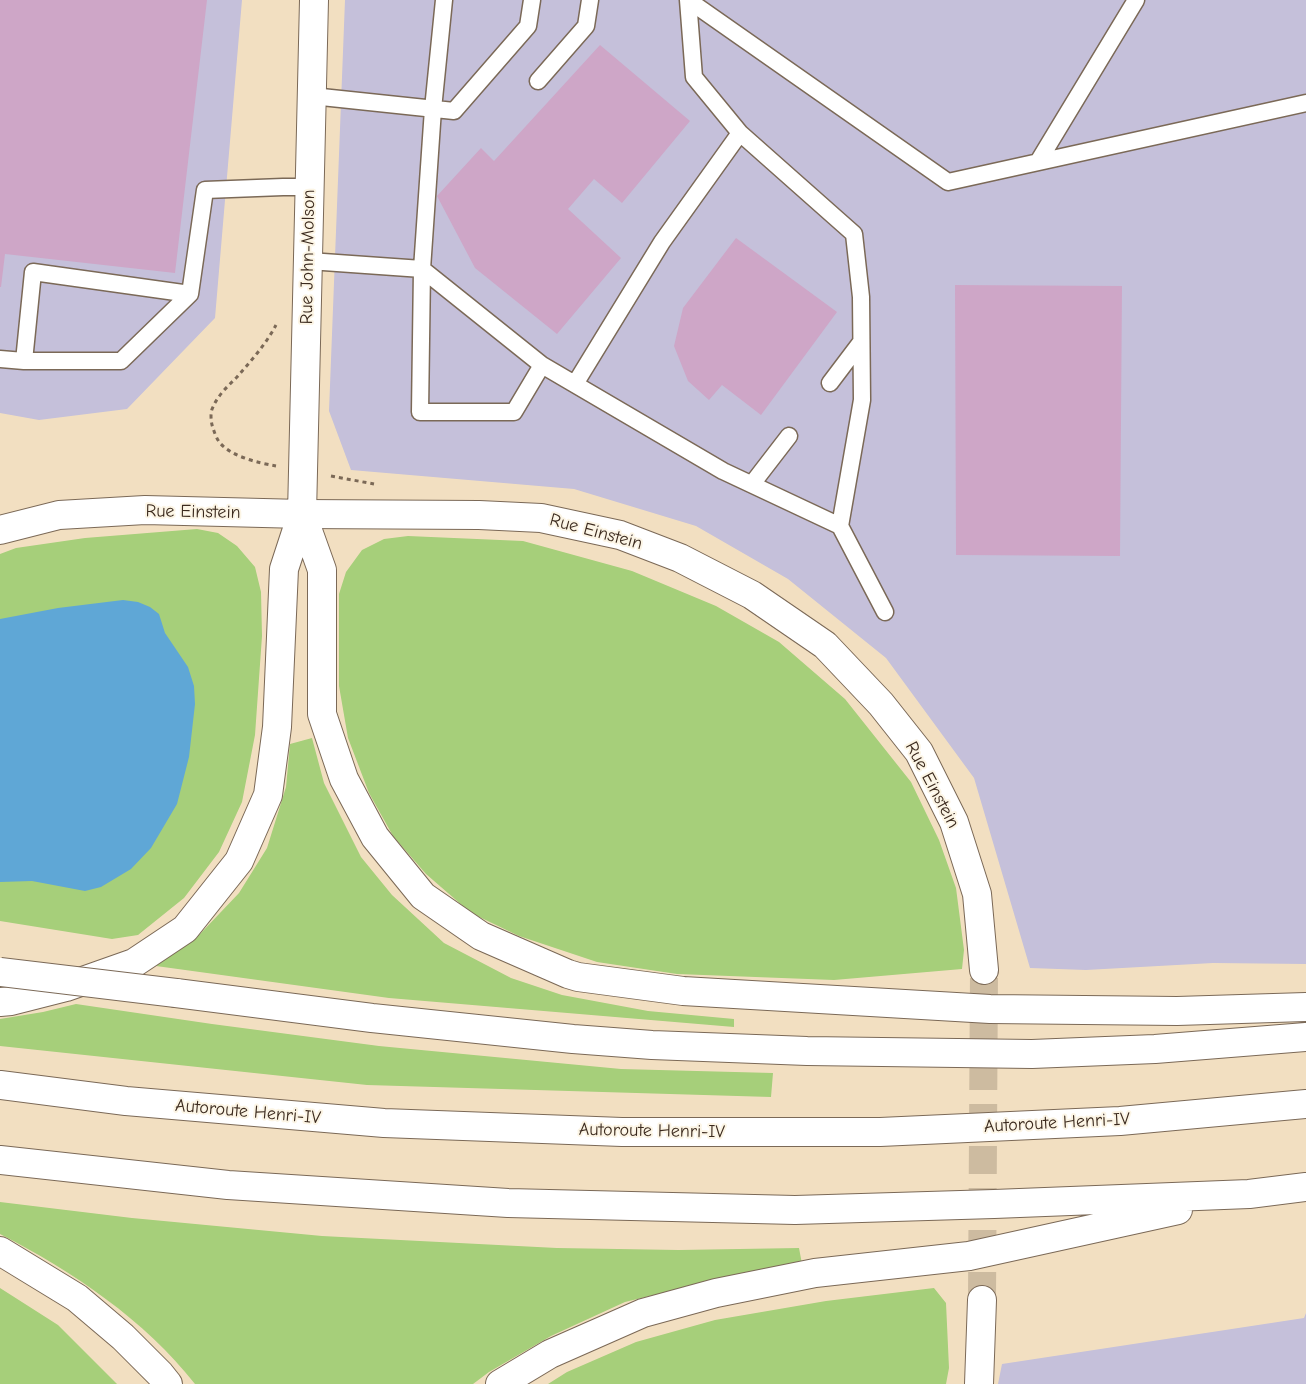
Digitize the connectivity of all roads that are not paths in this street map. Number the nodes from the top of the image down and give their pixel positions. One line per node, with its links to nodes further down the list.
1 (314, 0): 8 (main road, Rue John-Molson)
2 (444, 0): 10 (lane)
3 (532, 0): 10 (lane)
4 (590, 0): 7 (lane)
5 (688, 0): 11 (lane); 12 (lane)
6 (1136, 0): 12 (lane)
7 (538, 81)
8 (312, 96): 10 (lane); 13 (main road, Rue John-Molson)
9 (1306, 103): 12 (lane)
10 (433, 109): 15 (lane)
11 (740, 133): 17 (lane); 22 (lane)
12 (1038, 162)
13 (310, 187): 14 (main road, Rue John-Molson); 16 (lane)
14 (309, 261): 15 (lane); 25 (main road, Rue John-Molson)
15 (422, 269): 20 (lane); 20 (lane)
16 (190, 294): 19 (lane); 19 (lane)
17 (861, 342): 21 (lane); 26 (lane)
18 (0, 359): 19 (lane)
19 (24, 361)
20 (542, 365): 22 (lane)
21 (830, 383)
22 (575, 384): 24 (lane)
23 (789, 436): 24 (lane)
24 (752, 484): 26 (lane)
25 (302, 514): 27 (main road, Rue Einstein); 29 (main road, Rue Einstein); 31 (main road); 32 (main road)
26 (840, 526): 28 (lane)
27 (0, 530)
28 (885, 612)
29 (984, 970)
30 (0, 972): 33 (main road, bridge)
31 (0, 1002)
32 (1306, 1007)
33 (1306, 1038)
34 (0, 1085): 35 (main road, Autoroute Henri-IV)
35 (1306, 1104)
36 (0, 1160): 38 (main road)
37 (1306, 1187): 38 (main road)
38 (1249, 1194): 42 (main road)
39 (0, 1250): 41 (main road)
40 (982, 1300): 43 (main road)
41 (168, 1384)
42 (500, 1384)
43 (979, 1384)

